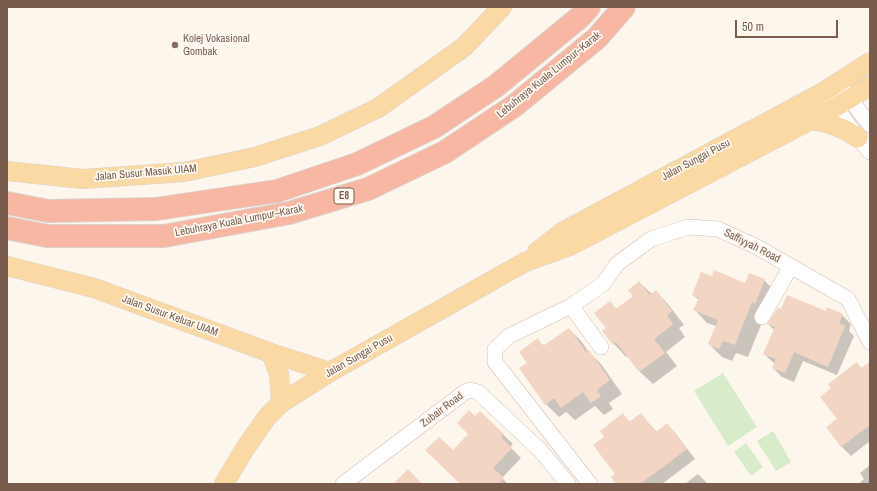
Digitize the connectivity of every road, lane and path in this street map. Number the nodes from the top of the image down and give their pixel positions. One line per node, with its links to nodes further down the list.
1 (502, 7): 10 (main road, Jalan Susur Masuk UIAM)
2 (589, 7): 11 (highway, Lebuhraya Kuala Lumpur–Karak / E8)
3 (624, 7): 12 (highway, Lebuhraya Kuala Lumpur–Karak / E8)
4 (870, 62): 6 (main road, Jalan Sungai Pusu)
5 (870, 86): 7 (main road, Jalan Sungai Pusu)
6 (831, 87): 7 (street); 13 (main road, Jalan Sungai Pusu)
7 (843, 103): 8 (main road, Jalan Sungai Pusu); 9 (street)
8 (810, 120): 9 (main road); 13 (main road, Jalan Sungai Pusu)
9 (866, 138)
10 (7, 171)
11 (7, 203)
12 (7, 228)
13 (525, 262): 21 (main road, Jalan Sungai Pusu)
14 (7, 266): 20 (main road, Jalan Susur Keluar UIAM)
15 (791, 266): 16 (street, Saffiyyah Road); 17 (street, Saffiyyah Road); 18 (street, Saffiyyah Road)
16 (571, 306): 19 (street); 26 (street, Saffiyyah Road)
17 (762, 317)
18 (870, 342)
19 (602, 347)
20 (272, 353): 21 (main road, Jalan Susur Keluar UIAM); 22 (main road)
21 (330, 372): 22 (main road, Jalan Sungai Pusu)
22 (281, 403): 23 (main road, Jalan Sungai Pusu)
23 (224, 484)
24 (343, 484): 25 (street, Zubair Road)
25 (568, 484)
26 (590, 484)

